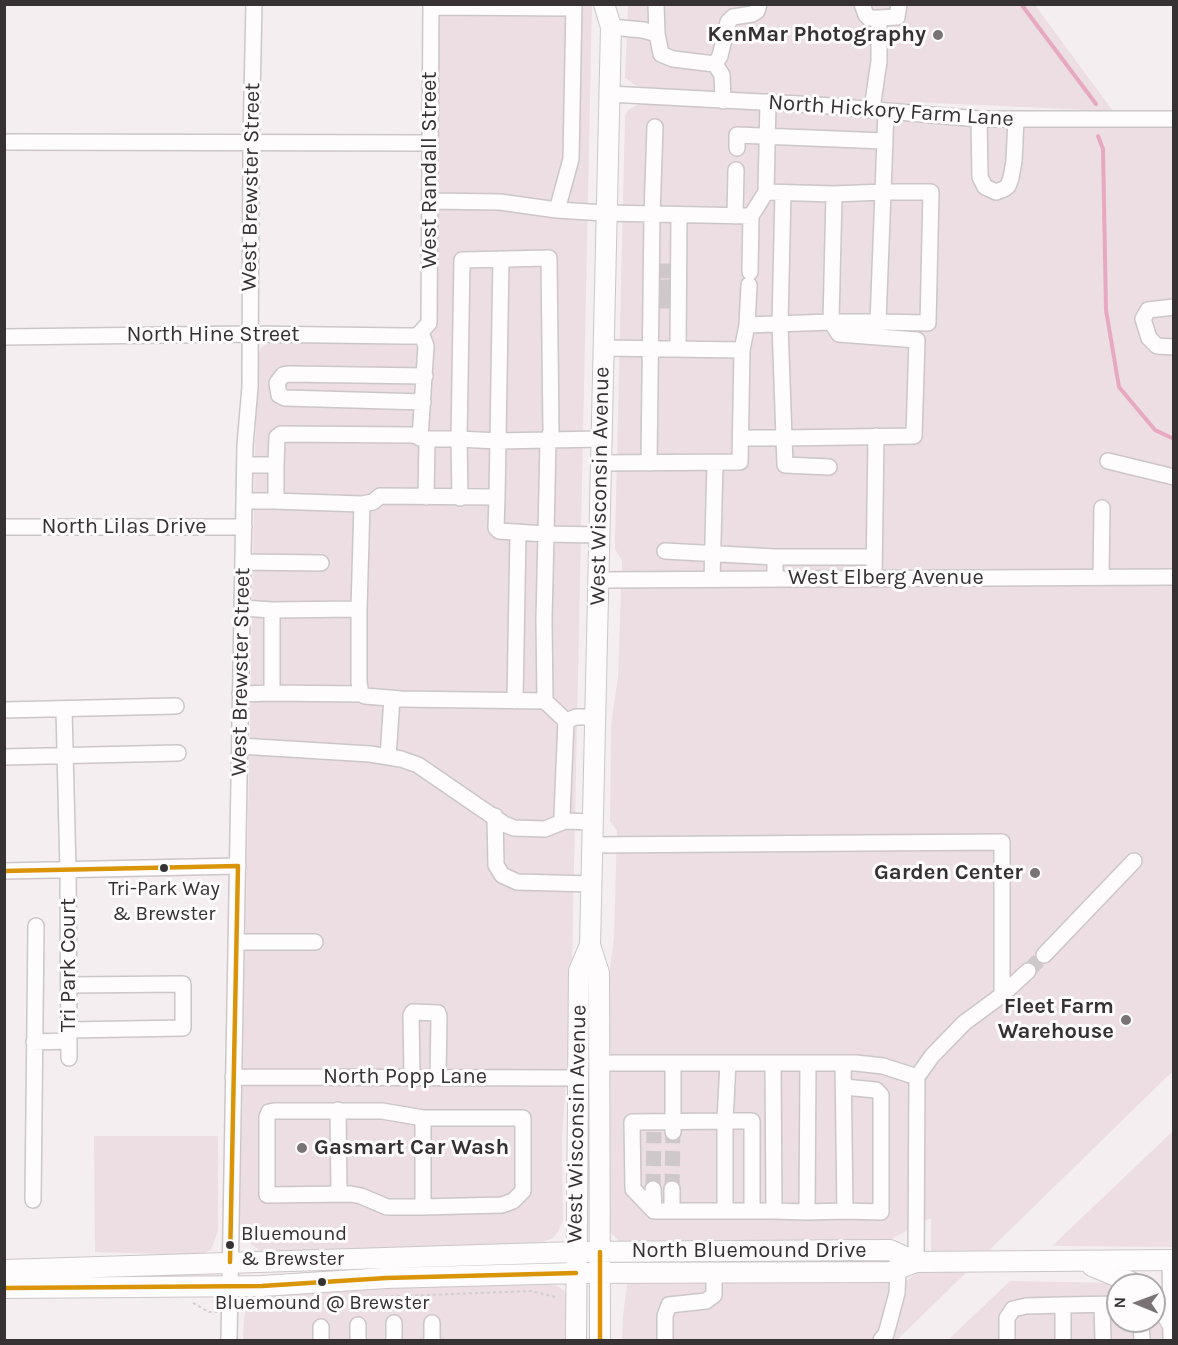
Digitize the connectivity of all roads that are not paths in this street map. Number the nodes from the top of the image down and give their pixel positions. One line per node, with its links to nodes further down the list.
1 (254, 4): 23 (street, West Brewster Street)
2 (604, 4): 11 (main road, West Wisconsin Avenue)
3 (619, 4): 11 (main road, West Wisconsin Avenue)
4 (656, 4): 12 (street)
5 (759, 4): 13 (street)
6 (862, 4): 10 (street)
7 (899, 4): 10 (street)
8 (431, 6): 9 (street); 26 (street, West Randall Street)
9 (574, 6): 34 (street)
10 (879, 18): 17 (street)
11 (610, 27): 12 (street); 14 (main road, West Wisconsin Avenue)
12 (657, 34): 13 (street)
13 (715, 64): 15 (street)
14 (609, 94): 15 (street, North Hickory Farm Lane); 35 (main road, West Wisconsin Avenue)
15 (723, 101): 16 (street, North Hickory Farm Lane)
16 (768, 102): 17 (street, North Hickory Farm Lane); 22 (street)
17 (878, 110): 18 (street, North Hickory Farm Lane); 24 (street)
18 (979, 119): 20 (street, North Hickory Farm Lane); 20 (street)
19 (1173, 119): 20 (street, North Hickory Farm Lane)
20 (1016, 120)
21 (655, 127): 36 (street)
22 (768, 135): 24 (street); 27 (street); 29 (street)
23 (251, 141): 25 (street); 26 (street); 50 (street, West Brewster Street)
24 (884, 141): 30 (street)
25 (4, 142)
26 (430, 143): 33 (street, West Randall Street)
27 (736, 148)
28 (736, 170): 38 (street)
29 (766, 192): 31 (street); 39 (street)
30 (883, 192): 32 (street); 46 (street); 46 (street)
31 (783, 193): 32 (street); 47 (street)
32 (834, 195): 45 (street)
33 (430, 201): 34 (street); 49 (street, West Randall Street)
34 (557, 210): 35 (street)
35 (605, 213): 36 (street); 53 (main road, West Wisconsin Avenue)
36 (652, 215): 37 (street); 40 (street)
37 (679, 215): 38 (street); 41 (street)
38 (735, 216): 39 (street)
39 (751, 216): 48 (street)
40 (652, 251): 41 (street); 43 (street)
41 (679, 251): 43 (street)
42 (501, 259): 63 (street); 65 (street); 66 (street)
43 (665, 286): 54 (street); 55 (street)
44 (1173, 307): 52 (street)
45 (831, 322): 46 (street); 47 (street); 59 (street)
46 (878, 322)
47 (780, 324): 48 (street); 62 (street)
48 (747, 325): 56 (street)
49 (421, 332): 50 (street, North Hine Street); 57 (street)
50 (250, 334): 51 (street, North Hine Street); 71 (street, West Brewster Street)
51 (4, 337)
52 (1173, 347)
53 (602, 348): 54 (street); 64 (main road, West Wisconsin Avenue)
54 (651, 348): 55 (street); 69 (street)
55 (678, 348): 56 (street)
56 (742, 350): 61 (street)
57 (424, 376): 58 (street); 58 (street)
58 (423, 402): 60 (street)
59 (876, 436): 62 (street); 91 (street)
60 (423, 438): 63 (street); 72 (street); 75 (street)
61 (741, 438): 62 (street); 70 (street)
62 (784, 438): 73 (street)
63 (459, 439): 66 (street); 77 (street)
64 (601, 439): 65 (street); 68 (main road, West Wisconsin Avenue)
65 (548, 440): 66 (street); 85 (street)
66 (498, 441): 76 (street)
67 (1108, 461): 74 (street)
68 (600, 463): 69 (street); 86 (main road, West Wisconsin Avenue)
69 (649, 463): 70 (street)
70 (715, 463): 88 (street)
71 (245, 465): 72 (street); 78 (street, West Brewster Street)
72 (276, 465): 79 (street)
73 (829, 467)
74 (1173, 477)
75 (426, 497): 77 (street); 80 (street)
76 (497, 497): 77 (street); 84 (street)
77 (460, 498)
78 (244, 501): 79 (street); 83 (street, West Brewster Street)
79 (273, 501): 80 (street)
80 (362, 504): 102 (street)
81 (1102, 508): 94 (street)
82 (4, 527): 83 (street, North Lilas Drive)
83 (244, 527): 92 (street, West Brewster Street)
84 (518, 533): 85 (street); 108 (street)
85 (546, 534): 86 (street); 109 (street)
86 (599, 535): 100 (main road, West Wisconsin Avenue)
87 (665, 551): 88 (street)
88 (713, 553): 89 (street); 98 (street)
89 (775, 557): 90 (street); 99 (street)
90 (852, 557): 91 (street); 96 (street)
91 (874, 557): 97 (street)
92 (243, 562): 93 (street); 101 (street, West Brewster Street)
93 (321, 563)
94 (1101, 577): 95 (street, West Elberg Avenue); 97 (street, West Elberg Avenue)
95 (1173, 577)
96 (851, 578): 97 (street, West Elberg Avenue); 99 (street, West Elberg Avenue)
97 (874, 578)
98 (712, 579): 99 (street, West Elberg Avenue); 100 (street, West Elberg Avenue)
99 (775, 579)
100 (598, 580): 113 (main road, West Wisconsin Avenue)
101 (242, 608): 103 (street); 105 (street, West Brewster Street)
102 (359, 609): 103 (street); 106 (street)
103 (272, 610): 104 (street)
104 (272, 693): 105 (street); 106 (street)
105 (240, 694): 115 (street, West Brewster Street)
106 (361, 694): 107 (street)
107 (392, 698): 108 (street); 119 (street)
108 (515, 701): 109 (street)
109 (545, 701): 114 (street)
110 (176, 706): 112 (street)
111 (4, 710): 112 (street)
112 (64, 710): 117 (street, Tri Park Court)
113 (595, 717): 114 (street); 122 (main road, West Wisconsin Avenue)
114 (566, 721): 121 (street)
115 (240, 746): 119 (street); 125 (street, West Brewster Street)
116 (178, 753): 117 (street)
117 (66, 756): 118 (street); 127 (street, Tri Park Court)
118 (4, 757)
119 (388, 757): 120 (street)
120 (495, 816): 121 (street); 128 (street)
121 (565, 821): 122 (street)
122 (592, 822): 123 (main road, West Wisconsin Avenue)
123 (592, 845): 128 (main road, West Wisconsin Avenue); 136 (street)
124 (1134, 861): 133 (street)
125 (238, 866): 127 (street); 130 (street, West Brewster Street)
126 (4, 871): 127 (street)
127 (69, 871): 135 (street, Tri Park Court)
128 (591, 884): 132 (main road, West Wisconsin Avenue)
129 (36, 926): 138 (street)
130 (236, 942): 131 (street); 148 (street, West Brewster Street)
131 (315, 942)
132 (590, 945): 140 (main road, West Wisconsin Avenue); 150 (main road, West Wisconsin Avenue)
133 (1044, 955)
134 (1028, 971): 136 (street)
135 (69, 985): 137 (street, Tri Park Court); 137 (street)
136 (1002, 995): 149 (street)
137 (69, 1035): 138 (street); 139 (street, Tri Park Court)
138 (34, 1042): 159 (street)
139 (69, 1058)
140 (599, 1063): 141 (street); 169 (main road, West Wisconsin Avenue)
141 (673, 1063): 142 (street); 155 (street)
142 (728, 1063): 143 (street); 154 (street)
143 (773, 1063): 144 (street); 165 (street)
144 (808, 1063): 145 (street); 166 (street)
145 (843, 1063): 149 (street); 151 (street)
146 (412, 1076): 147 (street, North Popp Lane); 147 (street); 148 (street, North Popp Lane)
147 (438, 1076): 150 (street, North Popp Lane)
148 (233, 1077): 172 (street, West Brewster Street)
149 (916, 1077): 173 (street)
150 (577, 1078): 168 (main road, West Wisconsin Avenue)
151 (844, 1087): 167 (street); 167 (street)
152 (338, 1110): 153 (street); 158 (street); 158 (street)
153 (423, 1118): 160 (street); 160 (street)
154 (725, 1121): 155 (street); 163 (street); 164 (street)
155 (672, 1127): 161 (street)
156 (653, 1189): 161 (street)
157 (672, 1189): 162 (street)
158 (339, 1194): 160 (street)
159 (33, 1200)
160 (423, 1207)
161 (654, 1211): 162 (street)
162 (672, 1211): 163 (street)
163 (725, 1211): 164 (street)
164 (752, 1211): 165 (street)
165 (774, 1211): 166 (street)
166 (807, 1212): 167 (street)
167 (845, 1212)
168 (576, 1252): 169 (main road, North Bluemound Drive); 172 (main road, North Bluemound Drive); 175 (main road, West Wisconsin Avenue)
169 (600, 1252): 173 (main road, North Bluemound Drive); 176 (main road, West Wisconsin Avenue)
170 (1172, 1260): 171 (main road, North Bluemound Drive); 186 (street)
171 (1081, 1261): 173 (main road, North Bluemound Drive); 178 (main road)
172 (230, 1262): 174 (main road, North Bluemound Drive); 179 (street, West Brewster Street)
173 (907, 1266): 177 (main road, North Bluemound Drive); 193 (street)
174 (4, 1270)
175 (576, 1273): 176 (main road, North Bluemound Drive); 179 (main road, North Bluemound Drive); 190 (main road, West Wisconsin Avenue)
176 (600, 1273): 177 (main road, North Bluemound Drive); 191 (main road, West Wisconsin Avenue)
177 (714, 1273): 192 (street)
178 (1112, 1273)
179 (230, 1286): 180 (main road, North Bluemound Drive); 187 (street, West Brewster Street)
180 (4, 1288)
181 (1106, 1304): 182 (street)
182 (1063, 1305): 194 (street); 195 (street)
183 (1106, 1322): 196 (street)
184 (394, 1323): 188 (street)
185 (432, 1323): 189 (street)
186 (1171, 1331)
187 (229, 1341)
188 (394, 1341)
189 (432, 1341)
190 (576, 1341)
191 (600, 1341)
192 (665, 1341)
193 (881, 1341)
194 (1007, 1341)
195 (1063, 1341)
196 (1102, 1341)

